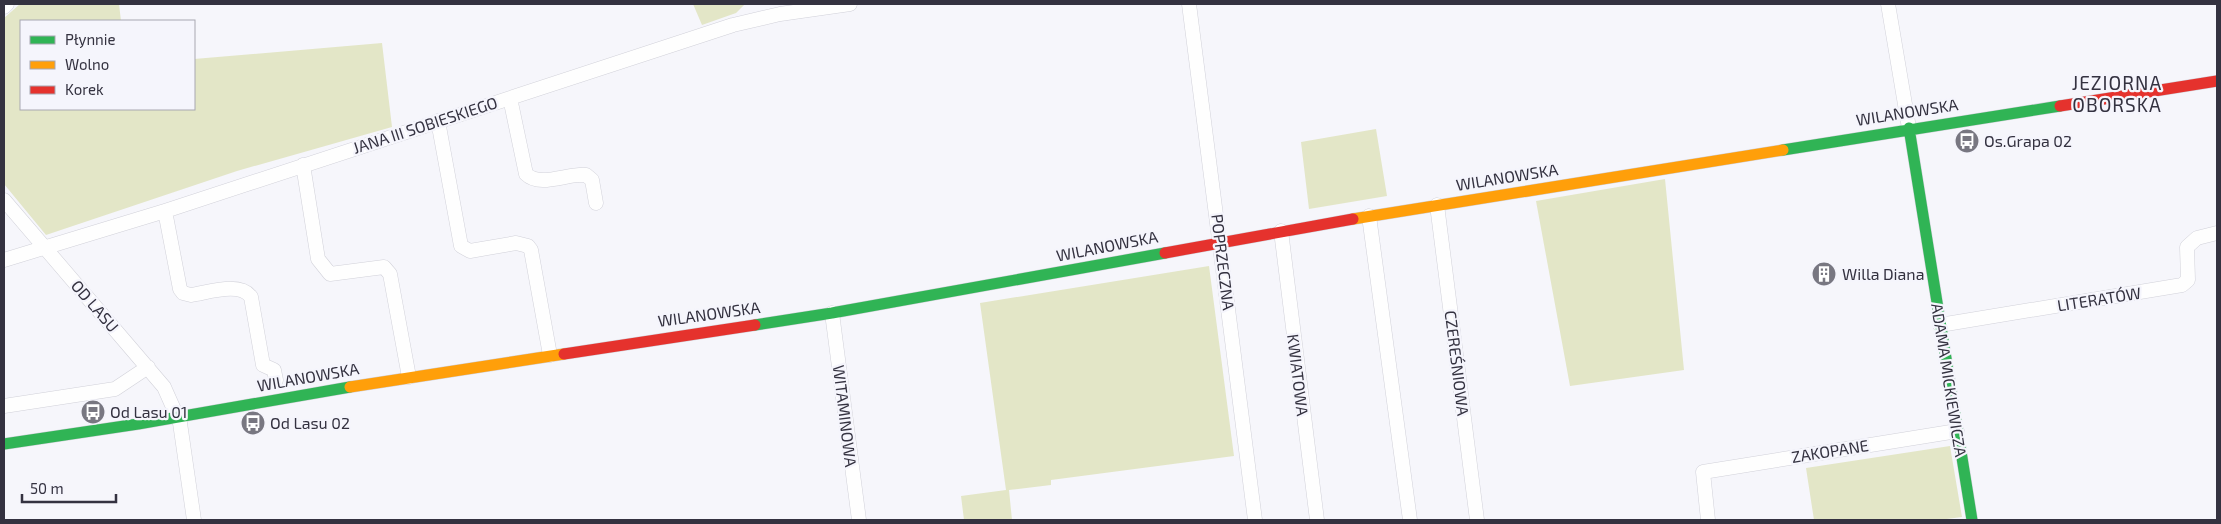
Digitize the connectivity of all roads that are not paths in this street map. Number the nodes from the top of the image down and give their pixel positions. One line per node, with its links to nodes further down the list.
1 (7, 4): 5 (street)
2 (850, 4): 7 (street, JANA III SOBIESKIEGO)
3 (1189, 4): 18 (street, POPRZECZNA)
4 (1888, 4): 9 (street, ADAMA MICKIEWICZA)
5 (4, 7)
6 (2217, 81): 9 (main road, WILANOWSKA)
7 (510, 98): 8 (street, JANA III SOBIESKIEGO); 12 (street)
8 (438, 121): 10 (street, JANA III SOBIESKIEGO); 23 (street)
9 (1909, 128): 13 (main road, WILANOWSKA); 22 (main road, ADAMA MICKIEWICZA)
10 (303, 164): 14 (street, JANA III SOBIESKIEGO); 25 (street)
11 (4, 200): 19 (street, OD LASU)
12 (596, 203)
13 (1437, 205): 15 (main road, WILANOWSKA); 36 (street, CZEREŚNIOWA)
14 (165, 212): 19 (street, JANA III SOBIESKIEGO); 26 (street)
15 (1369, 216): 16 (main road, WILANOWSKA); 35 (street)
16 (1280, 231): 18 (main road, WILANOWSKA); 34 (street, KWIATOWA)
17 (2217, 233): 22 (street, LITERATÓW)
18 (1220, 241): 21 (main road, WILANOWSKA); 33 (street, POPRZECZNA)
19 (44, 248): 20 (street, JANA III SOBIESKIEGO); 24 (street, OD LASU)
20 (4, 260)
21 (832, 313): 23 (main road, WILANOWSKA); 32 (street, WITAMINOWA)
22 (1940, 325): 29 (main road, ADAMA MICKIEWICZA)
23 (550, 355): 25 (main road, WILANOWSKA)
24 (148, 367): 27 (street); 28 (street, OD LASU)
25 (409, 377): 28 (main road, WILANOWSKA)
26 (276, 380)
27 (4, 406)
28 (178, 417): 30 (main road, WILANOWSKA); 31 (street, OD LASU)
29 (1957, 431): 37 (street, ZAKOPANE); 38 (main road, ADAMA MICKIEWICZA)
30 (4, 444)
31 (194, 520)
32 (859, 520)
33 (1255, 520)
34 (1316, 520)
35 (1410, 520)
36 (1477, 520)
37 (1708, 520)
38 (1972, 520)

